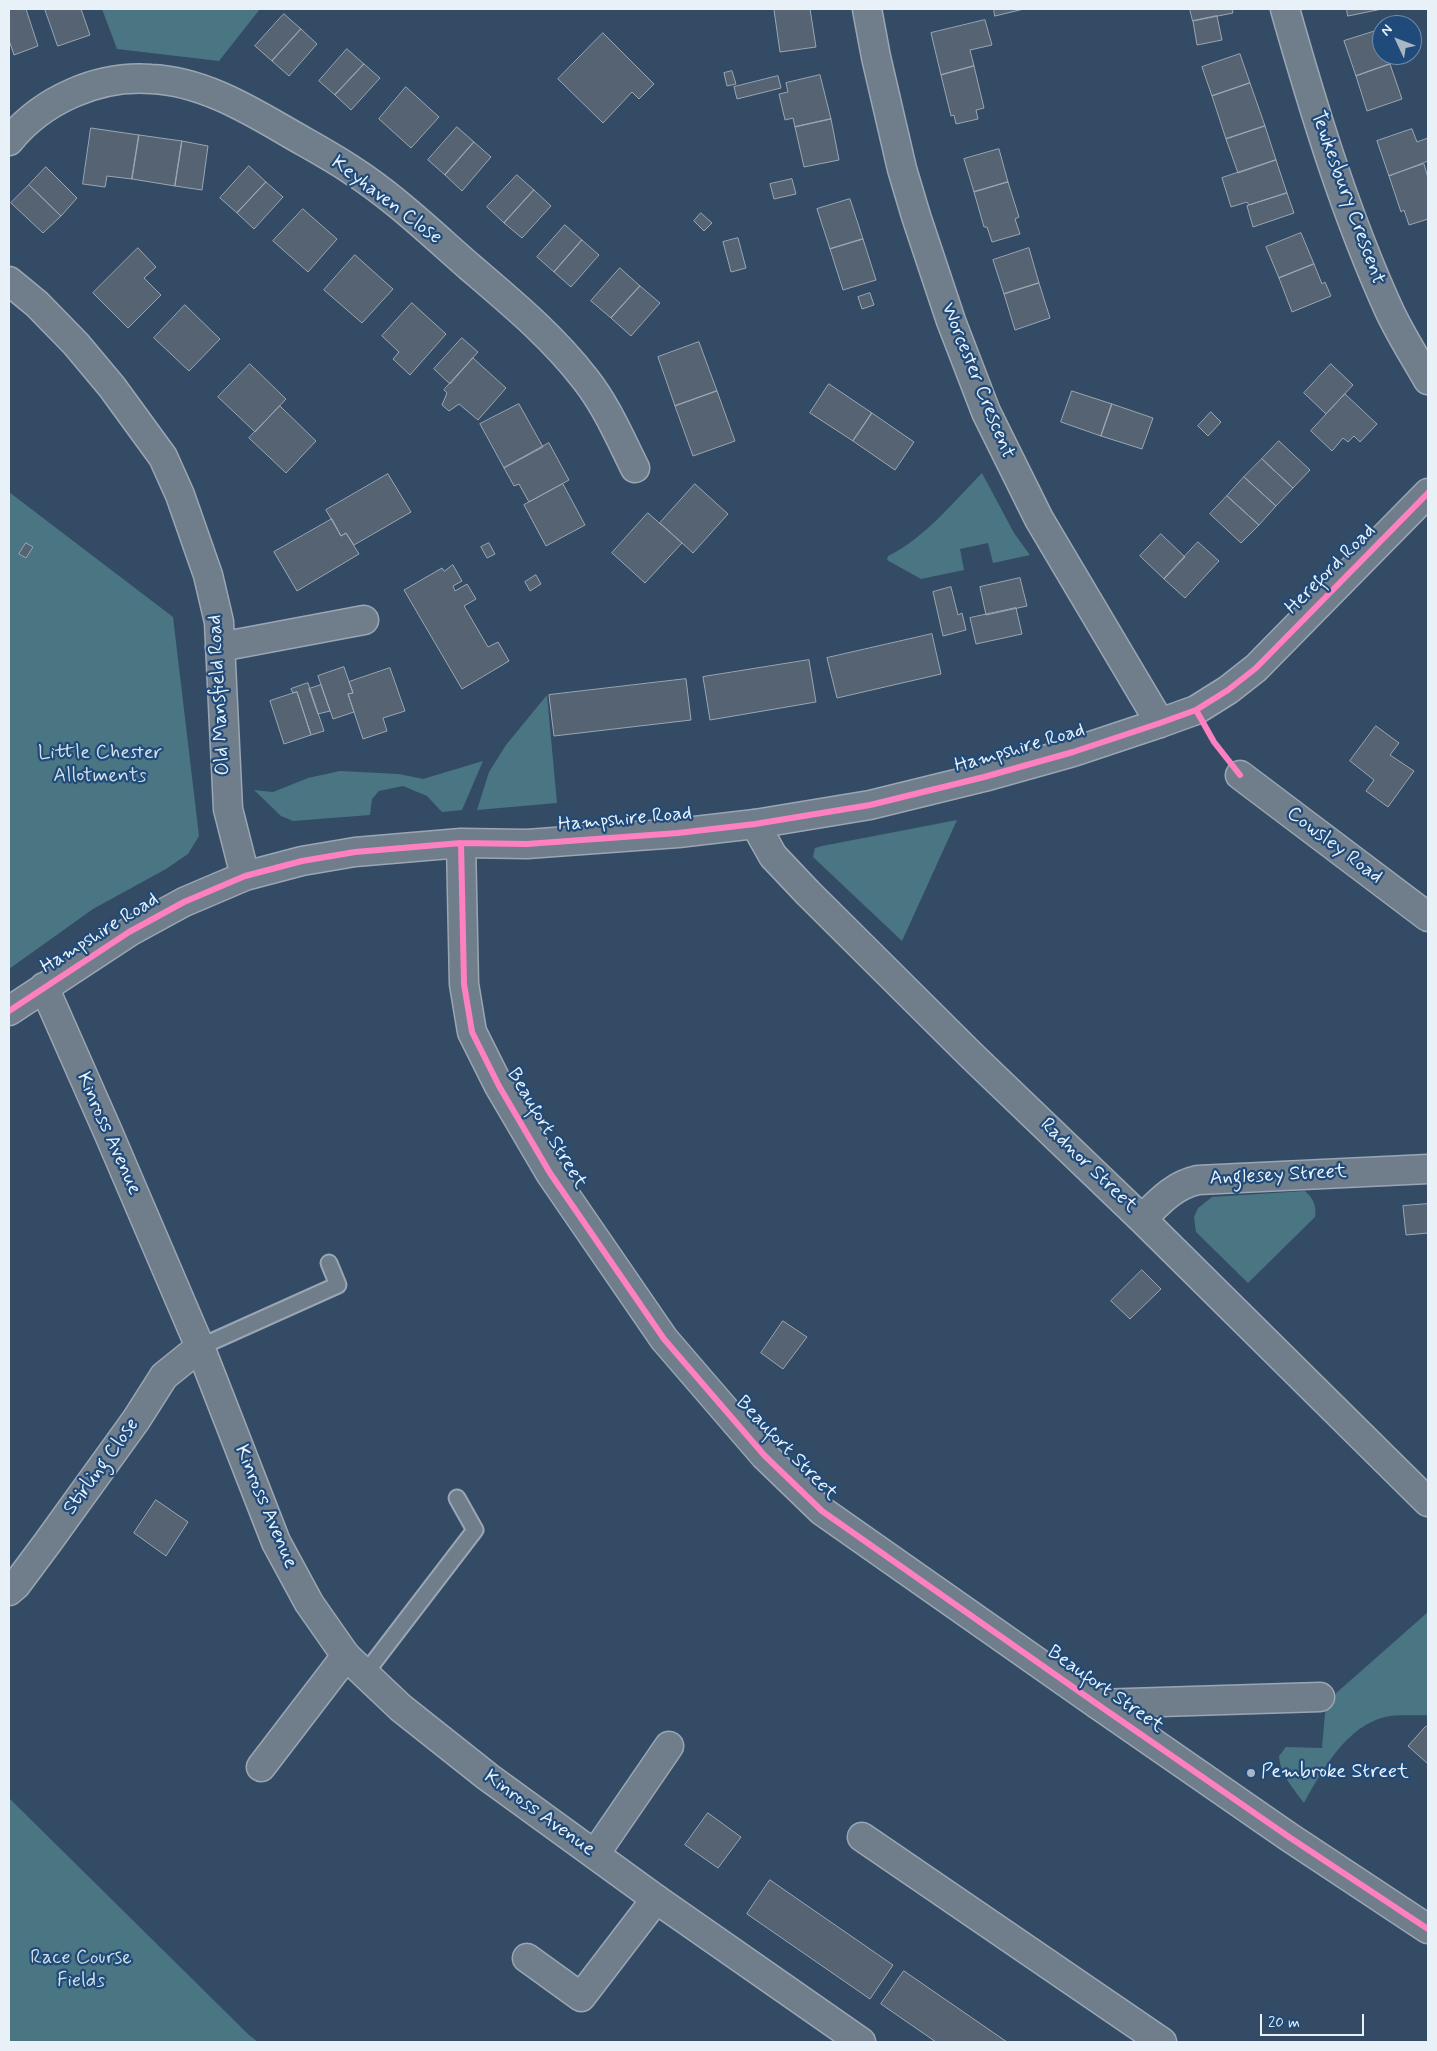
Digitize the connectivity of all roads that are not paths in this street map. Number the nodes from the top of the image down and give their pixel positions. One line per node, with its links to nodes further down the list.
1 (867, 9): 11 (street, Worcester Crescent)
2 (1285, 9): 5 (street, Tewkesbury Crescent)
3 (9, 141): 6 (street, Keyhaven Close)
4 (9, 281): 9 (street, Old Mansfield Road)
5 (1428, 380)
6 (635, 468)
7 (1428, 493): 10 (street, Hereford Road)
8 (364, 620): 9 (street)
9 (220, 647): 15 (street, Old Mansfield Road)
10 (1256, 668): 11 (street, Hampshire Road)
11 (1160, 723): 13 (street, Hampshire Road)
12 (1240, 775): 16 (street, Cowsley Road)
13 (755, 824): 14 (street, Hampshire Road); 20 (street, Radnor Street)
14 (462, 843): 15 (street, Hampshire Road); 29 (street, Beaufort Street)
15 (245, 876): 17 (street, Hampshire Road)
16 (1428, 917)
17 (44, 987): 18 (street, Hampshire Road); 22 (street, Kinross Avenue)
18 (9, 1011)
19 (1428, 1169): 20 (street, Anglesey Street)
20 (1142, 1219): 24 (street, Radnor Street)
21 (329, 1263): 22 (lane)
22 (200, 1347): 25 (street, Stirling Close); 26 (street, Kinross Avenue)
23 (457, 1498): 27 (lane)
24 (1428, 1502)
25 (9, 1591)
26 (346, 1656): 27 (street, Kinross Avenue); 31 (street)
27 (364, 1675): 33 (street, Kinross Avenue)
28 (1320, 1697): 29 (street)
29 (1097, 1704): 35 (street, Beaufort Street)
30 (669, 1746): 33 (street)
31 (261, 1767)
32 (862, 1837): 38 (street)
33 (595, 1854): 34 (street, Kinross Avenue)
34 (656, 1899): 36 (street); 37 (street, Kinross Avenue)
35 (1428, 1929)
36 (527, 1958)
37 (861, 2042)
38 (1162, 2042)

